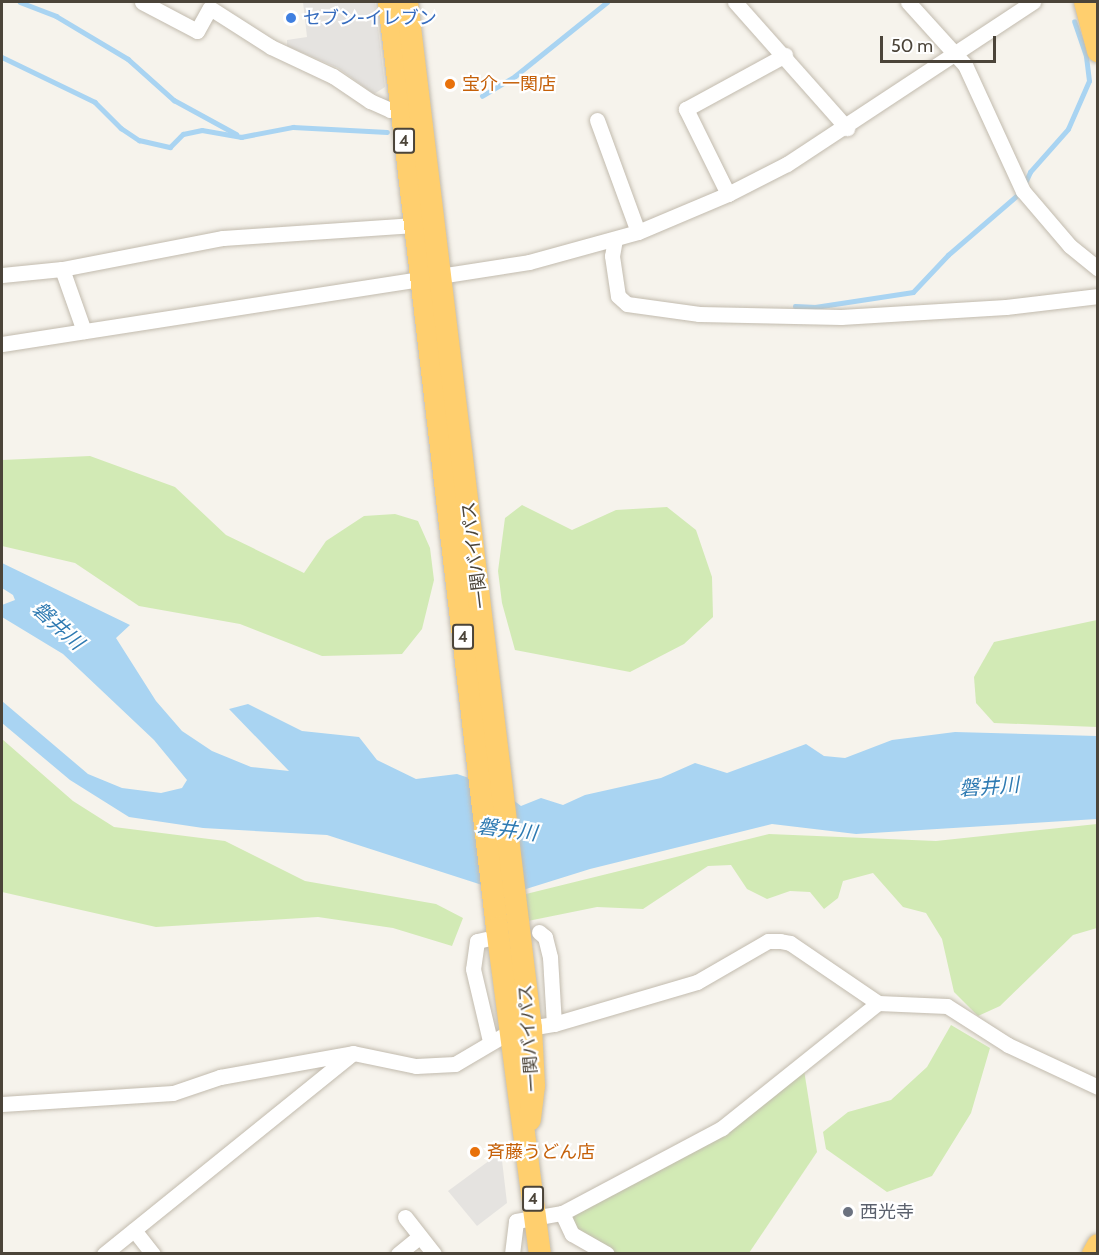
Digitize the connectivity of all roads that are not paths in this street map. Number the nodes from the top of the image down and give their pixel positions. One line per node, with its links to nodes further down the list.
1 (142, 2): 11 (street)
2 (389, 2): 11 (highway, 一関バイパス / 4)
3 (406, 2): 21 (highway, 一関バイパス / 4)
4 (735, 2): 10 (street)
5 (908, 2): 9 (street)
6 (1033, 2): 9 (street)
7 (1084, 2): 8 (highway)
8 (1098, 51)
9 (957, 52): 13 (street); 19 (street)
10 (785, 55): 13 (street); 14 (street)
11 (400, 110): 15 (highway, 一関バイパス / 4)
12 (597, 120): 16 (street)
13 (846, 128): 14 (street)
14 (728, 194): 16 (street)
15 (415, 225): 18 (street); 21 (highway, 一関バイパス / 4)
16 (638, 232): 17 (street)
17 (615, 239): 21 (street); 22 (street)
18 (62, 269): 20 (street); 23 (street)
19 (1098, 269)
20 (2, 275)
21 (432, 277): 23 (street); 25 (highway, 一関バイパス / 4)
22 (1098, 296)
23 (84, 331): 24 (street)
24 (2, 344)
25 (510, 931): 27 (street); 28 (highway, 一関バイパス / 4); 29 (street)
26 (878, 1003): 27 (street); 31 (street); 33 (street)
27 (554, 1024): 28 (street)
28 (521, 1029): 29 (street); 35 (highway, 一関バイパス / 4)
29 (490, 1041): 30 (street)
30 (353, 1053): 32 (street); 36 (street)
31 (1098, 1088)
32 (2, 1104)
33 (562, 1213): 35 (street); 45 (street)
34 (405, 1216): 37 (street)
35 (536, 1218): 43 (street); 44 (highway, 一関バイパス / 4)
36 (134, 1230): 39 (street); 40 (street)
37 (420, 1236): 41 (street); 42 (street)
38 (1098, 1245): 46 (highway)
39 (104, 1254)
40 (153, 1254)
41 (398, 1254)
42 (434, 1254)
43 (513, 1254)
44 (540, 1254)
45 (607, 1254)
46 (1093, 1254)

